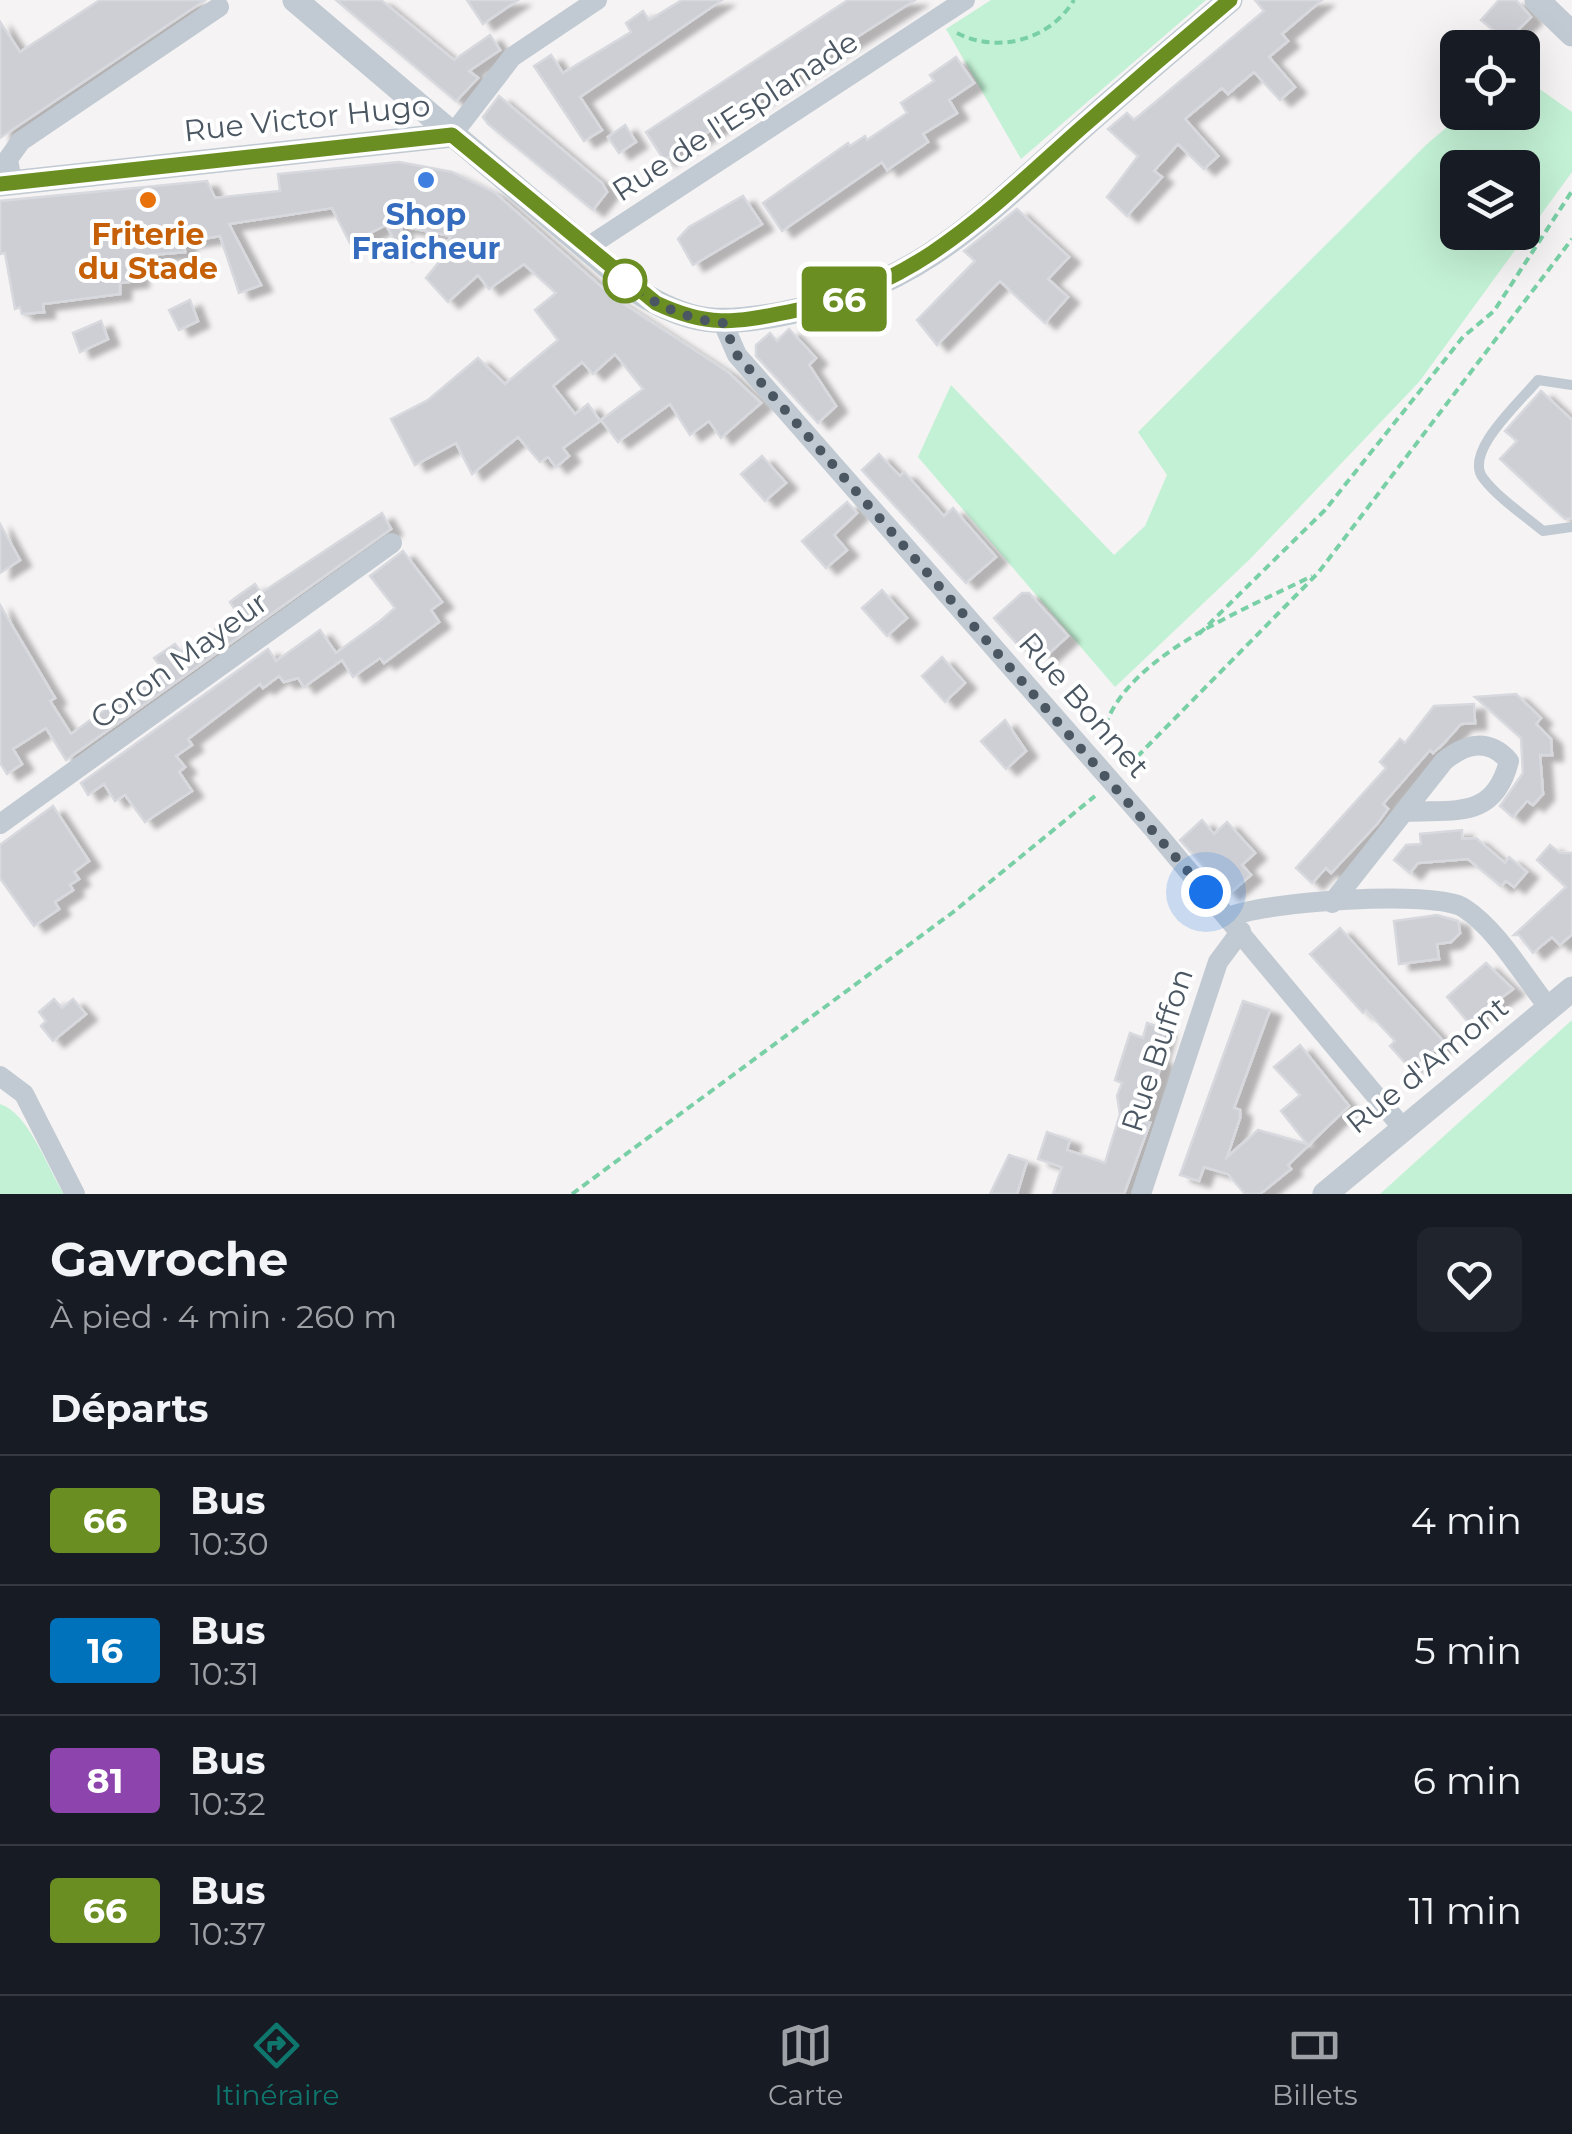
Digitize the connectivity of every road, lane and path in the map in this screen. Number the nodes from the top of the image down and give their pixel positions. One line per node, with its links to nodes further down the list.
1 (295, 0): 9 (street)
2 (597, 0): 9 (street)
3 (1074, 0): 7 (path)
4 (1230, 0): 13 (street, Rue Victor Hugo)
5 (1537, 0): 8 (street)
6 (219, 8): 10 (street)
7 (946, 8): 12 (street, Rue de l'Esplanade)
8 (1572, 34)
9 (452, 135): 10 (street, Rue Victor Hugo); 12 (street, Rue Victor Hugo)
10 (6, 184)
11 (1572, 191): 18 (path)
12 (586, 248): 13 (street, Rue Victor Hugo)
13 (723, 323): 23 (street, Rue Bonnet)
14 (1572, 385): 15 (lane)
15 (1572, 526)
16 (392, 543): 21 (street, Coron Mayeur)
17 (1318, 573): 18 (path)
18 (1199, 634): 19 (path)
19 (1101, 742)
20 (1406, 812): 20 (street); 22 (street)
21 (0, 824)
22 (1332, 903): 23 (street); 25 (street)
23 (1235, 924): 27 (street, Rue Bonnet); 29 (street, Rue Buffon)
24 (1572, 988): 25 (street, Rue d'Amont)
25 (1549, 1008): 27 (street, Rue d'Amont)
26 (0, 1076): 28 (street)
27 (1401, 1126): 30 (street, Rue d'Amont)
28 (75, 1194)
29 (1142, 1194)
30 (1325, 1194)

